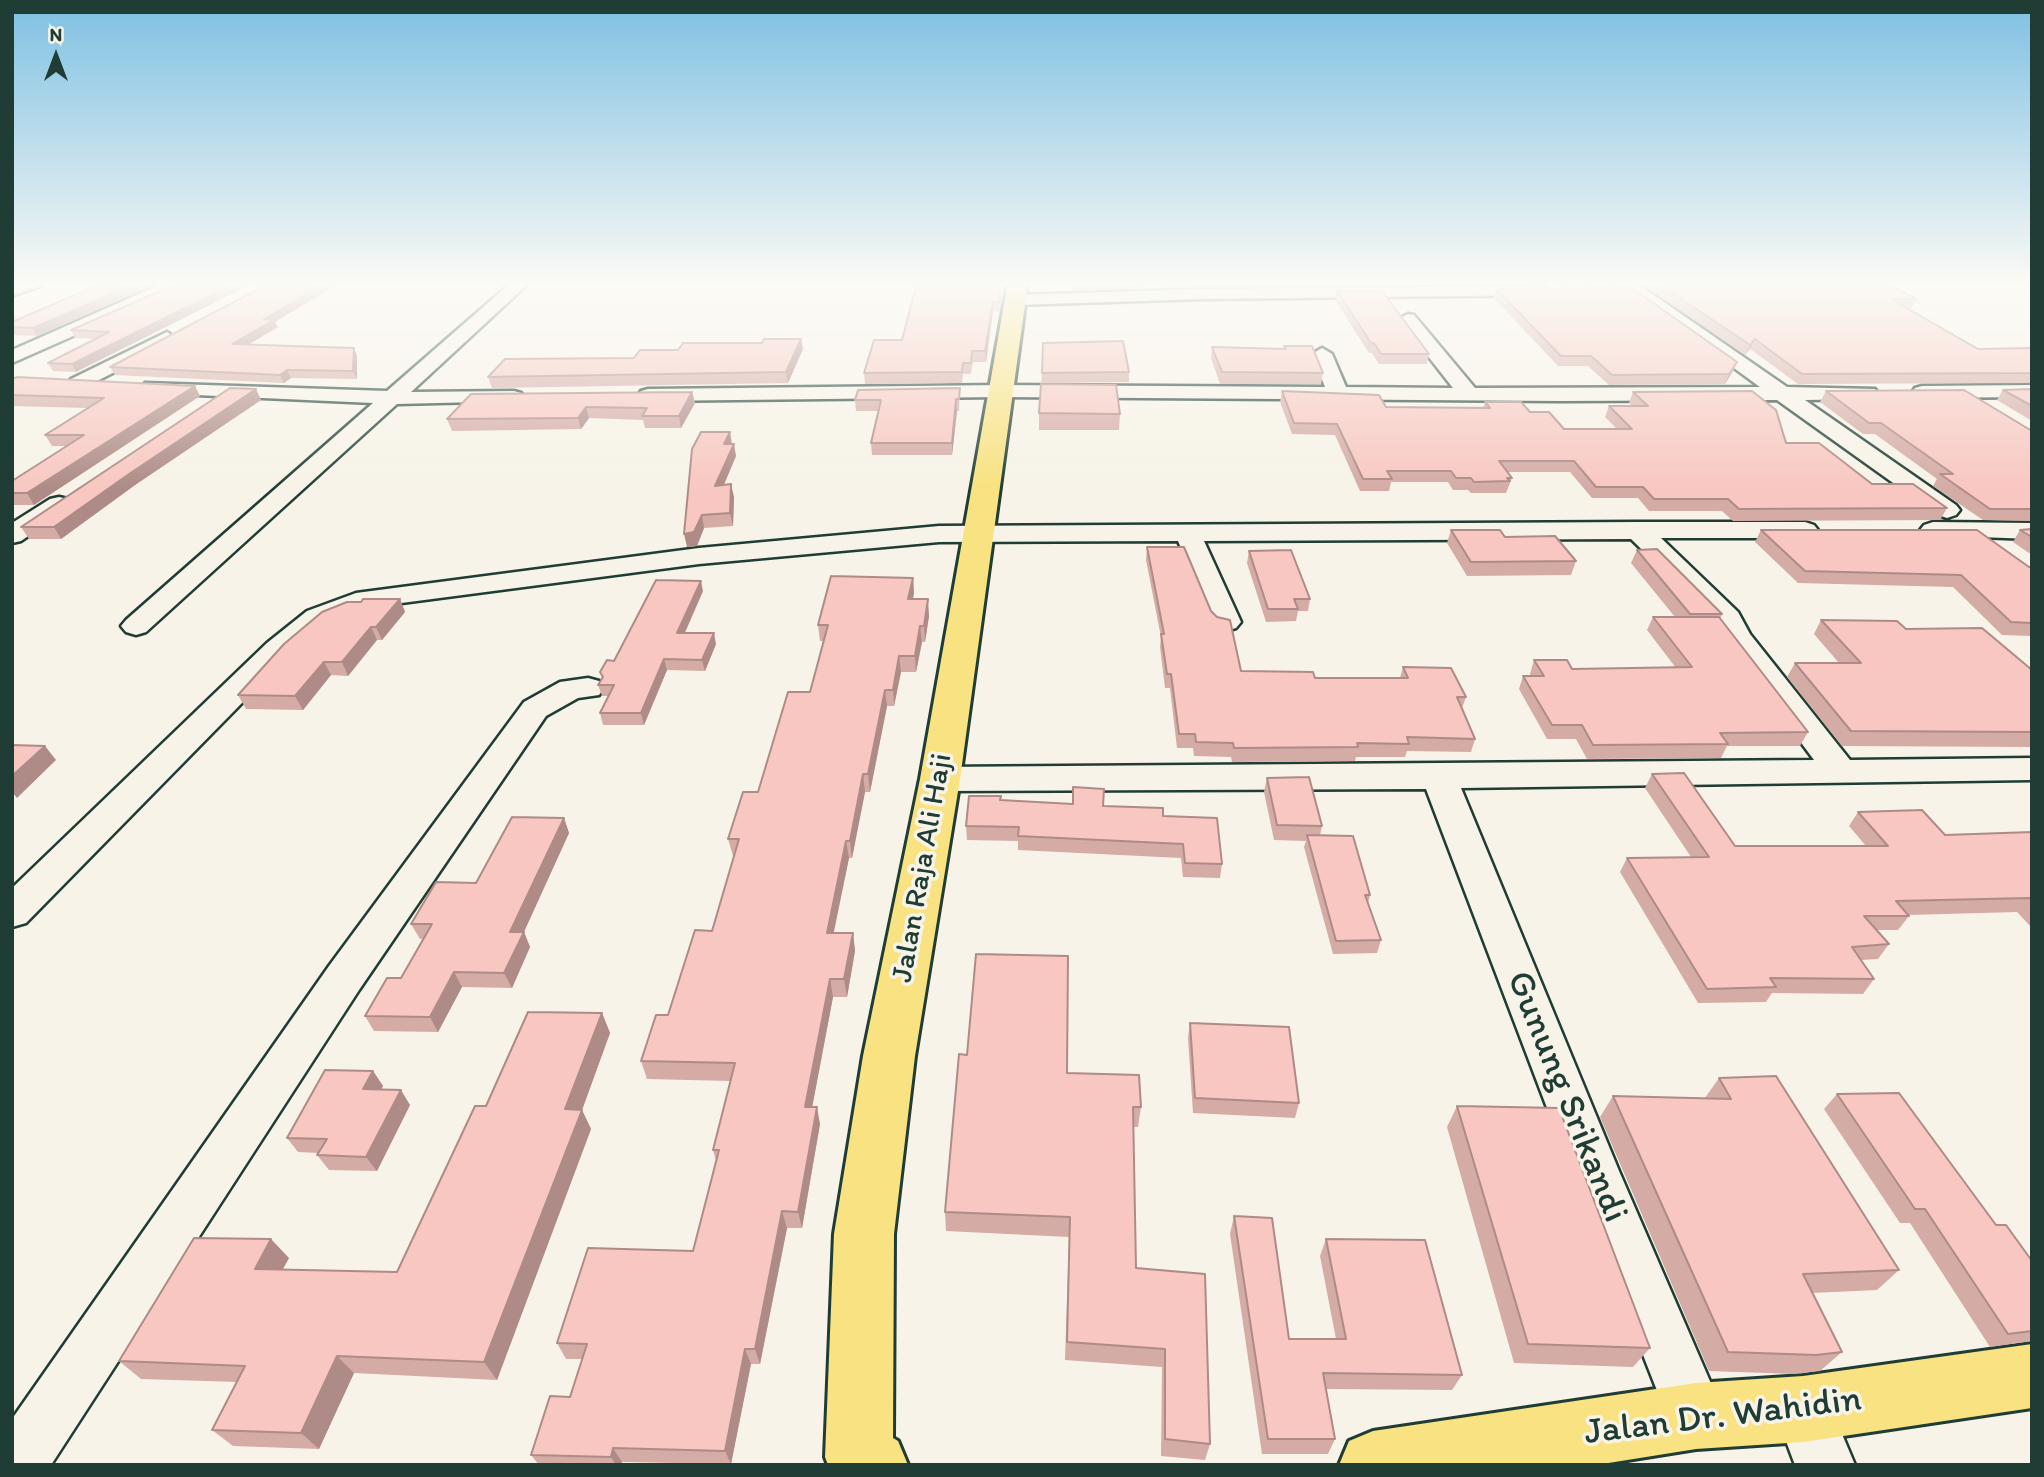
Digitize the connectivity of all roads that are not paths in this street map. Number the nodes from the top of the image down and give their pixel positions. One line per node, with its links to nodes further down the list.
1 (140, 351): 8 (street)
2 (445, 351): 18 (street)
3 (1007, 351): 10 (main road, Jalan Raja Ali Haji)
4 (1434, 351): 14 (street)
5 (1717, 351): 15 (street)
6 (1322, 354): 13 (street)
7 (52, 381): 8 (street)
8 (78, 383): 9 (street)
9 (227, 391): 18 (street); 20 (street)
10 (1001, 391): 13 (street); 16 (street); 22 (main road, Jalan Raja Ali Haji)
11 (1962, 391): 12 (street); 15 (street); 19 (street)
12 (2032, 391)
13 (1338, 394): 14 (street)
14 (1469, 394): 15 (street)
15 (1781, 394): 26 (street)
16 (630, 395)
17 (532, 396): 18 (street)
18 (393, 398): 32 (street)
19 (1997, 412)
20 (193, 414)
21 (80, 490): 29 (street)
22 (981, 524): 28 (street); 37 (main road, Jalan Raja Ali Haji); 38 (street)
23 (1637, 530): 24 (street); 28 (street); 35 (street)
24 (1827, 530)
25 (1908, 530): 26 (street)
26 (1975, 530): 27 (street); 30 (street)
27 (2032, 531)
28 (1188, 533): 31 (street)
29 (12, 535)
30 (2009, 555)
31 (1226, 622)
32 (136, 626)
33 (588, 688): 43 (street)
34 (2032, 769): 35 (street)
35 (1841, 772): 36 (street)
36 (1439, 777): 37 (street); 40 (street, Gunung Srikandi)
37 (940, 779): 42 (main road, Jalan Raja Ali Haji)
38 (12, 912)
39 (2032, 1376): 41 (main road, Jalan Dr. Wahidin)
40 (1696, 1416): 41 (main road, Jalan Dr. Wahidin); 44 (main road, Jalan Dr. Wahidin)
41 (1814, 1437)
42 (854, 1463)
43 (16, 1465)
44 (1373, 1465)

